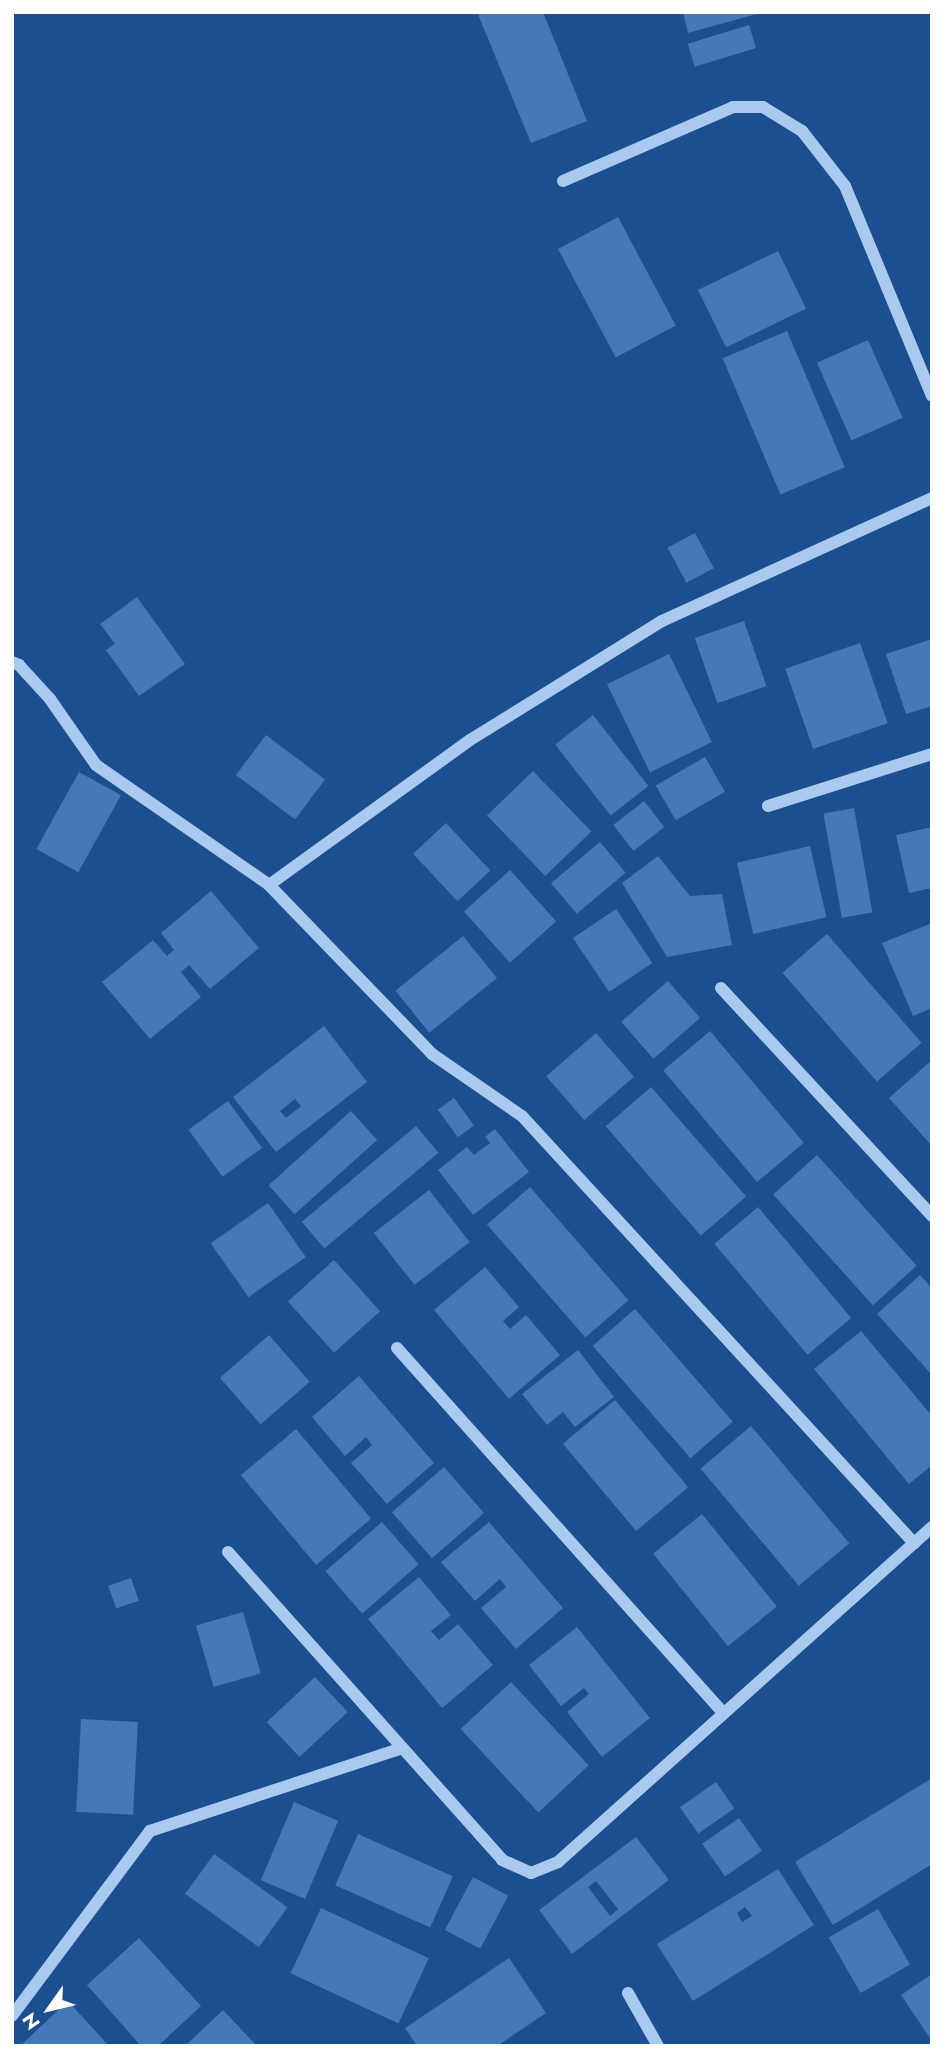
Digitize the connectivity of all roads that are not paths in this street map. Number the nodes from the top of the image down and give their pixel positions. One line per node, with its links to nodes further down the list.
1 (563, 181): 2 (street)
2 (932, 396)
3 (932, 498): 7 (street)
4 (12, 662): 7 (street)
5 (932, 754): 6 (street)
6 (768, 806)
7 (268, 885): 12 (street)
8 (721, 988): 9 (street)
9 (932, 1216)
10 (397, 1348): 14 (street)
11 (932, 1527): 12 (street)
12 (914, 1543): 14 (street)
13 (228, 1552): 15 (street)
14 (723, 1712): 15 (street)
15 (402, 1748): 17 (street)
16 (628, 1993): 18 (street)
17 (12, 2016)
18 (658, 2046)

